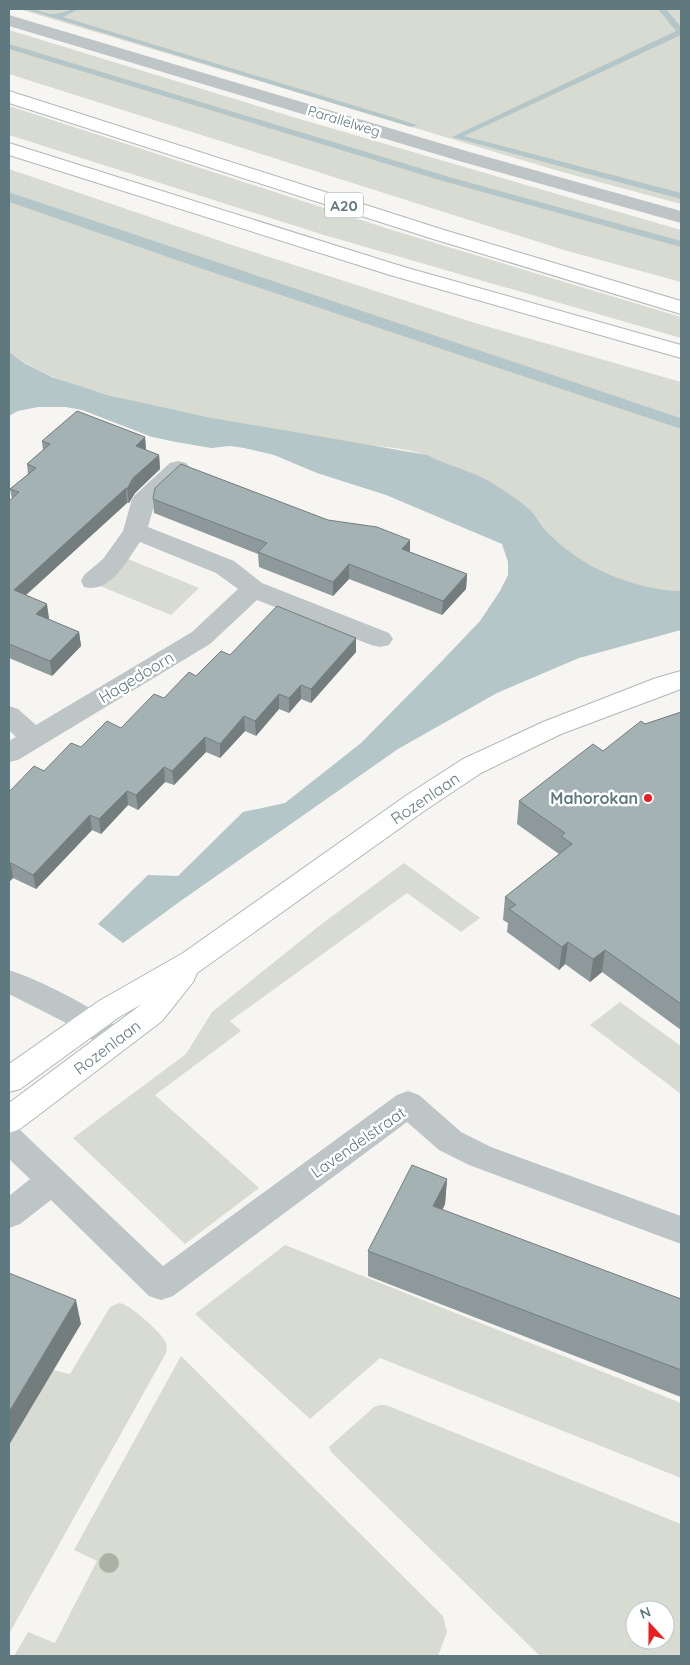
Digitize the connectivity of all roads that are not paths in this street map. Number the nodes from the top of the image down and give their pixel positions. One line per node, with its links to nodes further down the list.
1 (9, 20): 4 (street, Parallelweg)
2 (9, 97): 5 (main road, A20)
3 (9, 149): 6 (main road)
4 (681, 218)
5 (681, 308)
6 (681, 352)
7 (178, 468): 8 (street)
8 (135, 531): 9 (street); 10 (street)
9 (93, 581)
10 (254, 589): 11 (street); 14 (street, Hagedoorn)
11 (380, 638)
12 (681, 680): 16 (main road, Rozenlaan)
13 (9, 715): 14 (street)
14 (34, 738): 15 (street, Hagedoorn)
15 (9, 753)
16 (194, 961): 18 (main road, Rozenlaan); 19 (main road, Rozenlaan)
17 (9, 981): 18 (street)
18 (91, 1022): 19 (street); 20 (main road, Rozenlaan)
19 (114, 1041): 21 (main road, Rozenlaan)
20 (9, 1080)
21 (9, 1120)
22 (9, 1139): 23 (street)
23 (52, 1180): 24 (street); 25 (street, Lavendelstraat)
24 (9, 1214)
25 (681, 1230)

